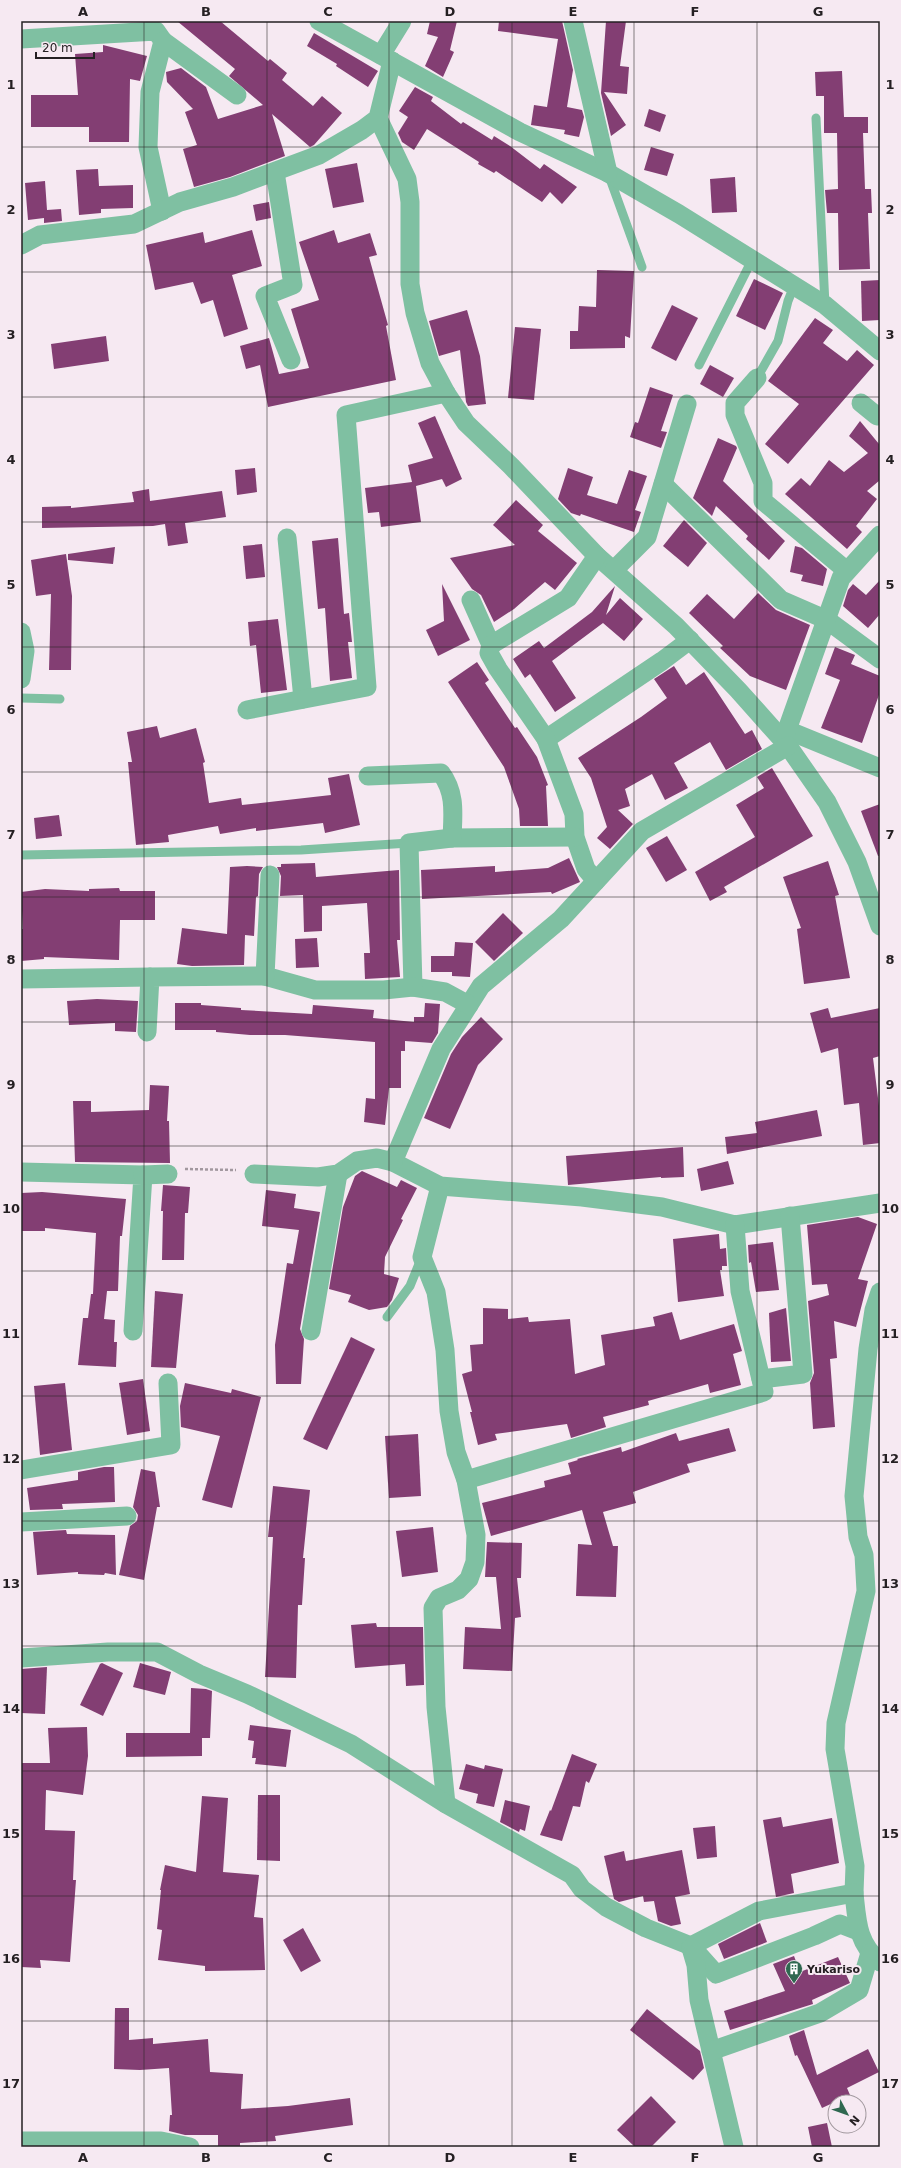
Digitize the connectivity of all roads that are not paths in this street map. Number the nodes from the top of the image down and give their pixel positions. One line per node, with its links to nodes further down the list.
1 (319, 21): 6 (street)
2 (402, 21): 6 (street)
3 (573, 21): 11 (street)
4 (21, 38): 5 (street)
5 (163, 42): 7 (street); 12 (street)
6 (387, 58): 8 (street); 11 (street)
7 (237, 95)
8 (378, 118): 10 (street); 22 (street)
9 (816, 118): 17 (lane)
10 (275, 172): 12 (street); 19 (street)
11 (608, 173): 14 (street); 15 (lane)
12 (162, 211): 13 (street)
13 (21, 245)
14 (752, 260): 16 (street); 20 (lane)
15 (642, 267)
16 (794, 286): 17 (street); 21 (lane)
17 (826, 305): 18 (street)
18 (880, 351)
19 (291, 360)
20 (699, 365)
21 (757, 378): 31 (street)
22 (446, 393): 29 (street); 41 (street)
23 (861, 403): 25 (street)
24 (687, 404): 26 (street)
25 (879, 419)
26 (663, 484): 30 (street); 33 (street)
27 (880, 534): 31 (street)
28 (287, 538): 41 (street)
29 (597, 556): 30 (street); 36 (street)
30 (614, 570): 35 (street)
31 (847, 571): 33 (street)
32 (471, 600): 36 (street)
33 (827, 620): 37 (street); 44 (street)
34 (21, 632): 38 (street)
35 (690, 640): 43 (street); 44 (street)
36 (491, 645): 43 (street)
37 (880, 659)
38 (21, 679)
39 (21, 698): 40 (lane)
40 (60, 699)
41 (303, 699): 42 (street)
42 (247, 710)
43 (546, 739): 47 (street)
44 (786, 739): 45 (street); 52 (street); 53 (street)
45 (880, 768)
46 (368, 776): 48 (street)
47 (575, 837): 48 (street); 52 (street)
48 (452, 838): 49 (street)
49 (409, 843): 50 (lane); 57 (street)
50 (21, 855)
51 (270, 875): 54 (street)
52 (596, 881): 58 (street)
53 (880, 926)
54 (265, 976): 55 (street); 57 (street)
55 (150, 977): 56 (street); 59 (street)
56 (21, 979)
57 (414, 987): 58 (street)
58 (469, 1005): 60 (street)
59 (147, 1032)
60 (393, 1162): 64 (street); 66 (street)
61 (21, 1172): 65 (street)
62 (168, 1174): 65 (street)
63 (254, 1174): 64 (street)
64 (338, 1174): 74 (street)
65 (143, 1175): 73 (street)
66 (440, 1186): 69 (street); 70 (street)
67 (880, 1203): 68 (street)
68 (790, 1216): 69 (street); 75 (street)
69 (735, 1225): 75 (street)
70 (422, 1257): 72 (lane); 78 (street)
71 (880, 1292): 83 (street)
72 (387, 1317)
73 (133, 1331)
74 (311, 1331)
75 (762, 1379): 78 (street)
76 (168, 1384): 77 (street)
77 (21, 1470)
78 (466, 1480): 82 (street)
79 (128, 1516): 80 (street)
80 (21, 1522)
81 (21, 1658): 82 (street)
82 (446, 1804): 85 (street)
83 (854, 1893): 84 (street); 85 (street)
84 (858, 1931): 85 (street); 86 (street)
85 (691, 1946): 87 (street)
86 (875, 1958): 87 (street)
87 (711, 2051): 90 (street)
88 (21, 2141): 89 (street)
89 (190, 2147)
90 (734, 2147)

